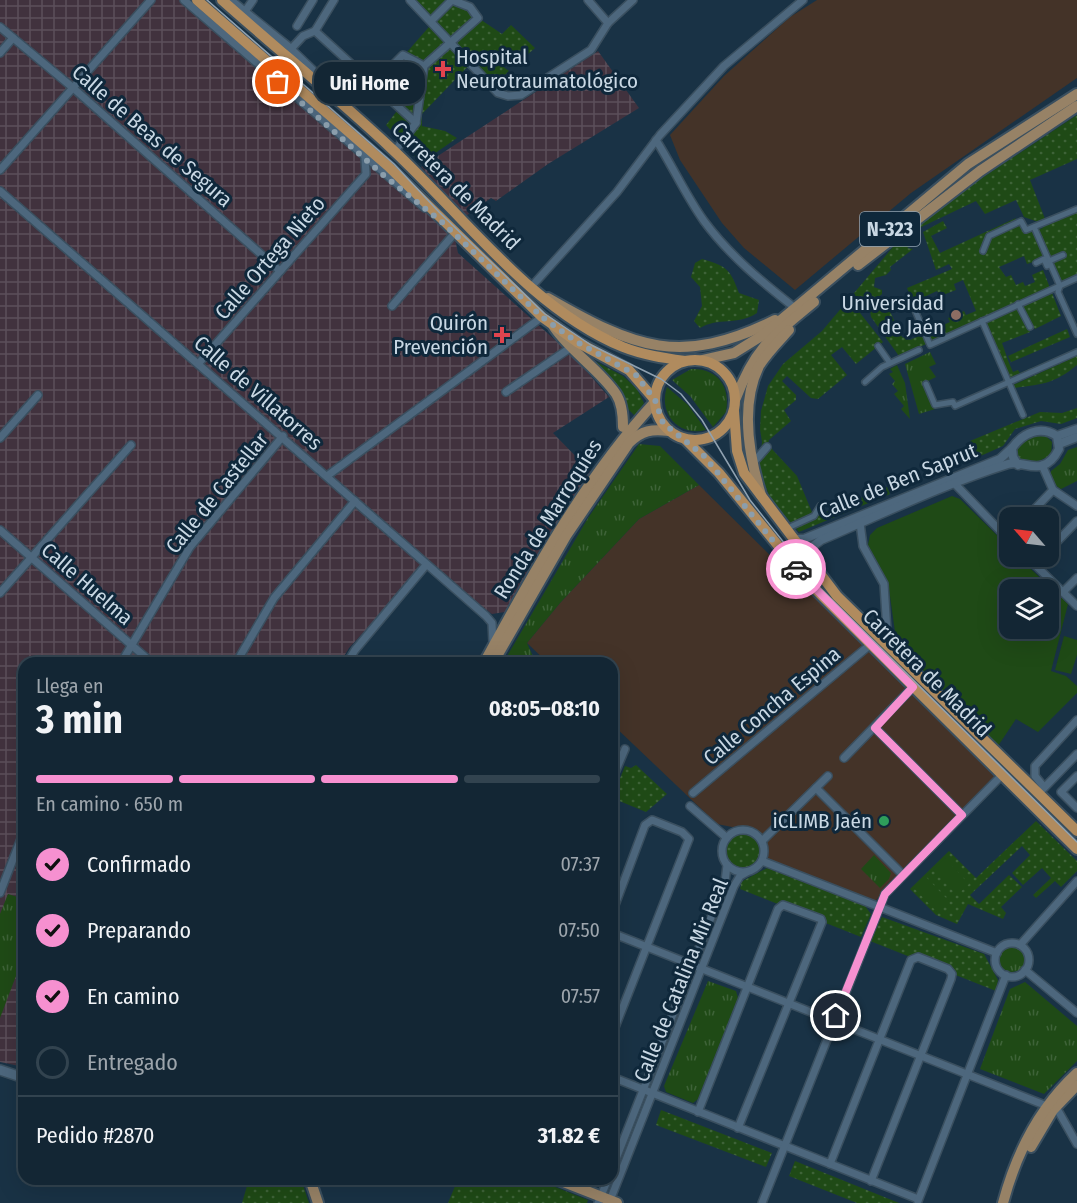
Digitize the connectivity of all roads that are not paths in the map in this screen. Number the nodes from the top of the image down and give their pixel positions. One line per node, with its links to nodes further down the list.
1 (151, 0): 26 (street)
2 (184, 0): 33 (street)
3 (197, 0): 39 (highway, Carretera de Madrid)
4 (222, 0): 30 (highway, Carretera de Madrid)
5 (231, 0): 14 (street)
6 (253, 0): 14 (street)
7 (312, 0): 17 (street)
8 (334, 0): 19 (street)
9 (410, 0): 15 (street)
10 (452, 0): 15 (street); 21 (street)
11 (588, 0): 16 (street)
12 (633, 0): 16 (street)
13 (803, 0): 31 (street)
14 (246, 10): 22 (street)
15 (431, 21): 21 (street)
16 (608, 23): 21 (street)
17 (297, 26)
18 (0, 27): 20 (street, Calle de Beas de Segura)
19 (315, 31): 22 (street); 25 (street)
20 (13, 38): 23 (street); 26 (street, Calle de Beas de Segura)
21 (451, 42): 24 (street)
22 (291, 49): 30 (street)
23 (0, 53)
24 (423, 66): 25 (street); 29 (street)
25 (373, 85): 29 (street)
26 (72, 87): 34 (street); 46 (street, Calle de Beas de Segura)
27 (1077, 94): 55 (main road, N-323)
28 (1077, 106): 52 (main road, N-323)
29 (416, 123): 32 (street)
30 (371, 129): 32 (highway, Carretera de Madrid)
31 (656, 140): 48 (street); 55 (street)
32 (395, 152): 48 (highway, Carretera de Madrid)
33 (365, 159): 35 (street); 36 (street)
34 (0, 170)
35 (366, 174): 36 (street); 46 (street, Calle Ortega Nieto)
36 (382, 174): 39 (street)
37 (0, 190): 71 (street, Calle de Villatorres)
38 (1077, 209): 40 (street)
39 (443, 223): 41 (highway, Carretera de Madrid)
40 (1034, 227): 42 (street); 44 (street)
41 (454, 234): 54 (street); 59 (highway, Carretera de Madrid)
42 (983, 251)
43 (1063, 255): 44 (street)
44 (1049, 261): 49 (street)
45 (1036, 263): 49 (street)
46 (280, 271): 71 (street, Calle Ortega Nieto)
47 (1077, 278): 49 (street)
48 (532, 286): 50 (highway, Carretera de Madrid)
49 (1058, 286): 53 (street); 63 (street)
50 (541, 294): 58 (main road); 70 (highway, Carretera de Madrid)
51 (911, 301): 56 (street)
52 (813, 303): 78 (main road, N-323); 98 (main road)
53 (1018, 304): 60 (street); 61 (street)
54 (392, 306)
55 (795, 308): 58 (main road, N-323)
56 (917, 314): 57 (street); 60 (street)
57 (925, 314)
58 (786, 315): 69 (main road, N-323)
59 (542, 317): 62 (highway, Carretera de Madrid); 95 (street)
60 (982, 321): 74 (street)
61 (1030, 327)
62 (556, 330): 64 (highway, Carretera de Madrid); 68 (street)
63 (1077, 334)
64 (573, 345): 68 (street); 79 (highway, Carretera de Madrid); 82 (main road)
65 (878, 346): 72 (street)
66 (922, 349): 72 (street)
67 (1077, 352): 74 (street)
68 (557, 355): 76 (street)
69 (703, 360): 70 (highway); 78 (highway)
70 (685, 361): 79 (highway)
71 (200, 363): 85 (street, Calle de Villatorres)
72 (890, 363): 73 (street)
73 (865, 382)
74 (1009, 382): 75 (street); 81 (street)
75 (926, 384)
76 (506, 392)
77 (38, 395): 87 (street)
78 (736, 398): 80 (highway)
79 (655, 401): 84 (highway); 90 (main road, Ronda de Marroquíes)
80 (734, 411): 88 (highway); 98 (highway, Carretera de Madrid)
81 (1023, 415)
82 (623, 427): 90 (main road)
83 (1077, 429): 89 (street)
84 (669, 431): 88 (highway); 129 (main road, Ronda de Marroquíes)
85 (283, 436): 95 (street, Calle de Villatorres); 121 (street, Calle de Castellar)
86 (1077, 437): 89 (street)
87 (0, 438)
88 (685, 439): 120 (highway, Carretera de Madrid)
89 (1058, 440): 92 (street); 94 (street)
90 (620, 442): 118 (main road, Ronda de Marroquíes)
91 (130, 445): 110 (street)
92 (1012, 448): 93 (street); 108 (street, Calle de Ben Saprut)
93 (1018, 465): 94 (street); 96 (street, Calle de Ben Saprut)
94 (1042, 465): 97 (street)
95 (327, 476): 99 (street, Calle de Villatorres)
96 (956, 484): 104 (street, Calle de Ben Saprut); 106 (street)
97 (1053, 490): 101 (street); 102 (street)
98 (762, 498): 108 (highway, Carretera de Madrid)
99 (355, 501): 112 (street, Calle de Villatorres); 126 (street)
100 (820, 506): 105 (street)
101 (1077, 506)
102 (1037, 507)
103 (1077, 521): 109 (street)
104 (860, 523): 111 (street, Calle de Ben Saprut); 122 (street, Calle de Ben Saprut)
105 (790, 527)
106 (999, 529)
107 (0, 530): 110 (street, Calle Huelma)
108 (793, 540): 111 (highway, Carretera de Madrid)
109 (1059, 540)
110 (31, 557): 116 (street); 121 (street, Calle Huelma)
111 (809, 560): 122 (highway, Carretera de Madrid)
112 (426, 565): 119 (street, Calle de Villatorres); 127 (street)
113 (1037, 567): 115 (street)
114 (1077, 578): 115 (street)
115 (1063, 592): 117 (street)
116 (0, 593)
117 (1077, 606)
118 (509, 618): 119 (street); 123 (main road, Ronda de Marroquíes)
119 (492, 623): 123 (street)
120 (871, 644): 130 (highway, Carretera de Madrid); 142 (street, Calle Concha Espina)
121 (132, 645): 124 (street, Calle de Castellar); 125 (street, Calle Huelma)
122 (888, 647): 141 (highway, Carretera de Madrid)
123 (492, 648): 128 (main road, Ronda de Marroquíes)
124 (125, 657)
125 (145, 657)
126 (240, 657)
127 (351, 657)
128 (487, 657)
129 (496, 657)
130 (913, 687): 132 (street); 137 (highway, Carretera de Madrid)
131 (1077, 720): 141 (street)
132 (875, 728): 135 (street); 145 (street)
133 (625, 749): 136 (street)
134 (1077, 754): 141 (street)
135 (844, 758)
136 (618, 766)
137 (1002, 775): 145 (street); 150 (highway, Carretera de Madrid)
138 (828, 776): 140 (street)
139 (1077, 776): 144 (street)
140 (816, 788): 148 (street); 154 (street)
141 (1041, 791): 146 (highway, Carretera de Madrid)
142 (693, 793)
143 (690, 806): 147 (street)
144 (1077, 808)
145 (962, 815): 154 (street)
146 (1077, 831)
147 (727, 838): 148 (street); 152 (street)
148 (762, 841): 151 (street)
149 (18, 846): 156 (street)
150 (1077, 849)
151 (762, 861): 153 (street); 158 (street)
152 (727, 865): 153 (street); 163 (street, Calle de Catalina Mir Real)
153 (747, 872): 164 (street, Calle de Catalina Mir Real)
154 (903, 875): 158 (street)
155 (1077, 881): 160 (street)
156 (0, 893)
157 (618, 897): 161 (street)
158 (879, 908): 162 (street); 171 (street)
159 (618, 935): 161 (street)
160 (1020, 945): 162 (street); 165 (street)
161 (647, 947): 163 (street); 170 (street)
162 (997, 953): 166 (street)
163 (692, 965): 164 (street); 180 (street, Calle de Catalina Mir Real)
164 (702, 969): 167 (street); 181 (street, Calle de Catalina Mir Real)
165 (1026, 970): 166 (street); 169 (street)
166 (1006, 975): 176 (street)
167 (747, 987): 168 (street); 168 (street); 183 (street)
168 (789, 1004): 171 (street); 184 (street)
169 (1077, 1013)
170 (618, 1020)
171 (835, 1022): 172 (street); 186 (street)
172 (879, 1039): 173 (street); 173 (street); 188 (street)
173 (922, 1056): 176 (street); 190 (street)
174 (0, 1070): 177 (main road)
175 (1077, 1073): 182 (main road)
176 (967, 1074): 182 (street); 196 (street)
177 (18, 1076)
178 (618, 1080): 180 (street)
179 (1077, 1085): 182 (main road)
180 (643, 1090): 181 (street); 187 (street, Calle de Catalina Mir Real)
181 (652, 1093): 183 (street); 189 (street, Calle de Catalina Mir Real)
182 (1052, 1107): 185 (street); 199 (main road); 200 (main road)
183 (698, 1112): 184 (street)
184 (738, 1128): 186 (street)
185 (1077, 1144)
186 (784, 1146): 188 (street); 198 (street)
187 (618, 1154)
188 (830, 1164): 190 (street)
189 (618, 1175)
190 (871, 1181): 196 (street)
191 (312, 1185): 197 (main road)
192 (570, 1185): 195 (main road)
193 (608, 1185): 195 (street)
194 (614, 1185): 195 (street, Calle de Catalina Mir Real)
195 (607, 1201)
196 (917, 1201)
197 (318, 1203)
198 (762, 1203)
199 (1003, 1203)
200 (1010, 1203)

